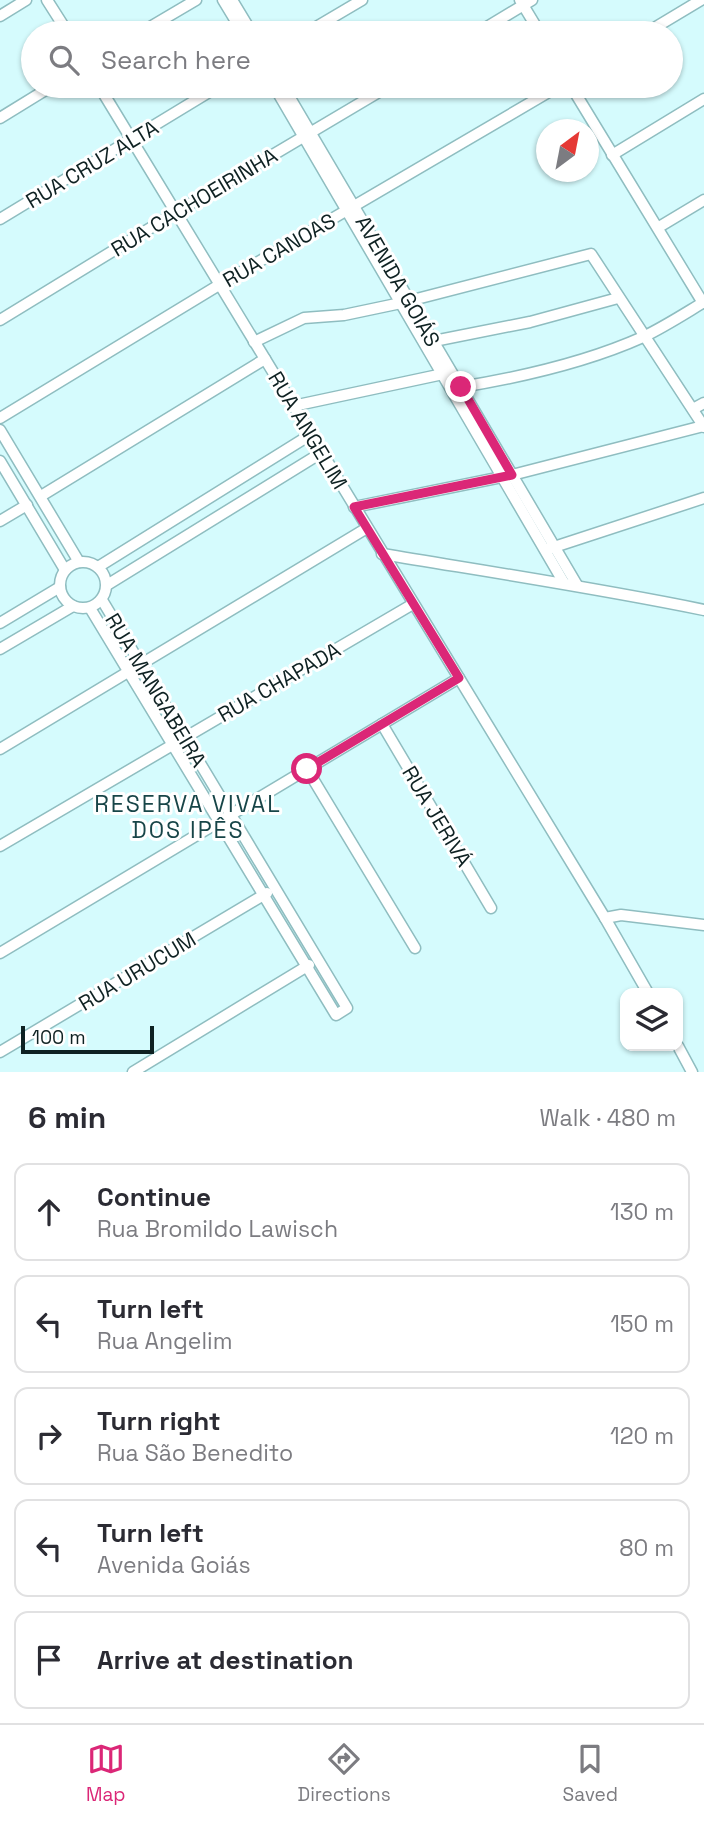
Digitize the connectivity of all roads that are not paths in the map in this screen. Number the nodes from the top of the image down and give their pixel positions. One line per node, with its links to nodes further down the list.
1 (26, 0): 9 (street)
2 (47, 0): 10 (street)
3 (196, 0): 11 (street)
4 (223, 0): 12 (street)
5 (232, 0): 13 (street)
6 (362, 0): 14 (street)
7 (701, 0): 17 (street)
8 (525, 2): 15 (street); 16 (street)
9 (0, 16)
10 (60, 21)
11 (160, 21)
12 (236, 21)
13 (245, 21)
14 (326, 21)
15 (496, 21)
16 (534, 21)
17 (666, 21)
18 (32, 98): 27 (street)
19 (106, 98): 29 (street, RUA ANGELIM)
20 (199, 98): 29 (street, RUA CRUZ ALTA)
21 (282, 98): 28 (street, AVENIDA GOIÁS)
22 (289, 98): 28 (street, AVENIDA GOIÁS)
23 (369, 98): 28 (street, RUA CACHOEIRINHA)
24 (539, 98): 32 (street, RUA CANOAS)
25 (578, 98): 30 (street)
26 (704, 99): 30 (street)
27 (0, 118)
28 (308, 134): 32 (street, AVENIDA GOIÁS); 33 (street, RUA CACHOEIRINHA)
29 (130, 140): 33 (street, RUA ANGELIM); 34 (street, RUA CRUZ ALTA)
30 (612, 155): 35 (street)
31 (704, 200): 35 (street)
32 (351, 208): 36 (street, RUA CANOAS); 38 (street, AVENIDA GOIÁS)
33 (175, 213): 36 (street, RUA ANGELIM); 40 (street, RUA CACHOEIRINHA)
34 (0, 219)
35 (659, 227): 39 (street)
36 (219, 285): 43 (street, RUA ANGELIM); 50 (street, RUA CANOAS)
37 (618, 298): 38 (street); 41 (street); 42 (street)
38 (405, 301): 42 (street, AVENIDA GOIÁS); 43 (street); 45 (street, AVENIDA GOIÁS)
39 (704, 302): 41 (street)
40 (0, 320)
41 (644, 337): 46 (street); 49 (street)
42 (433, 341): 46 (street, AVENIDA GOIÁS)
43 (254, 342): 44 (street, RUA ANGELIM)
44 (265, 359): 48 (street, RUA ANGELIM); 57 (street)
45 (443, 374): 48 (street); 56 (street, AVENIDA GOIÁS)
46 (461, 387): 56 (street, AVENIDA GOIÁS)
47 (704, 403): 49 (street)
48 (293, 406): 53 (street, RUA ANGELIM)
49 (693, 409): 51 (street)
50 (0, 418)
51 (704, 427): 56 (street)
52 (0, 430): 57 (street)
53 (310, 435): 54 (street, RUA ANGELIM); 66 (street)
54 (321, 453): 60 (street, RUA ANGELIM); 69 (street)
55 (0, 461): 59 (street)
56 (507, 476): 60 (street); 63 (street, AVENIDA GOIÁS)
57 (41, 496): 65 (street)
58 (704, 498): 63 (street)
59 (27, 505): 61 (street); 67 (street)
60 (354, 507): 62 (street, RUA ANGELIM)
61 (0, 522)
62 (367, 528): 64 (street, RUA ANGELIM); 79 (street)
63 (550, 549): 68 (street, AVENIDA GOIÁS); 70 (street, AVENIDA GOIÁS)
64 (382, 554): 68 (street); 73 (street, RUA ANGELIM)
65 (79, 562): 66 (street); 67 (street)
66 (98, 567): 69 (street)
67 (65, 570): 71 (street)
68 (564, 583): 70 (street)
69 (107, 585): 72 (street)
70 (577, 585): 76 (street)
71 (60, 587): 74 (street); 77 (street)
72 (102, 600): 75 (street); 79 (street, RUA MANGABEIRA)
73 (413, 604): 81 (street, RUA ANGELIM); 83 (street, RUA CHAPADA)
74 (73, 606): 75 (street); 78 (street)
75 (90, 608): 80 (street, RUA MANGABEIRA)
76 (704, 610)
77 (0, 623)
78 (0, 649)
79 (140, 665): 80 (street); 83 (street, RUA MANGABEIRA)
80 (129, 672): 84 (street, RUA MANGABEIRA); 85 (street)
81 (459, 678): 82 (street); 93 (street, RUA ANGELIM)
82 (382, 724): 86 (street); 92 (street, RUA JERIVÁ)
83 (184, 738): 84 (street, RUA CHAPADA); 87 (street, RUA MANGABEIRA)
84 (173, 745): 88 (street, RUA MANGABEIRA); 89 (street, RUA CHAPADA)
85 (0, 749)
86 (307, 769): 87 (street); 95 (street)
87 (230, 815): 88 (street); 90 (street, RUA MANGABEIRA)
88 (219, 821): 91 (street, RUA MANGABEIRA); 96 (street)
89 (0, 846)
90 (275, 889): 91 (street, RUA URUCUM); 97 (street, RUA MANGABEIRA)
91 (263, 895): 98 (street, RUA MANGABEIRA); 101 (street, RUA URUCUM)
92 (491, 908)
93 (606, 918): 94 (street); 99 (street, RUA ANGELIM)
94 (704, 925)
95 (415, 948)
96 (0, 953)
97 (318, 960): 98 (street); 98 (street, RUA MANGABEIRA)
98 (306, 967): 102 (street)
99 (645, 988)
100 (681, 1051): 103 (street)
101 (0, 1052)
102 (133, 1072)
103 (692, 1072)

